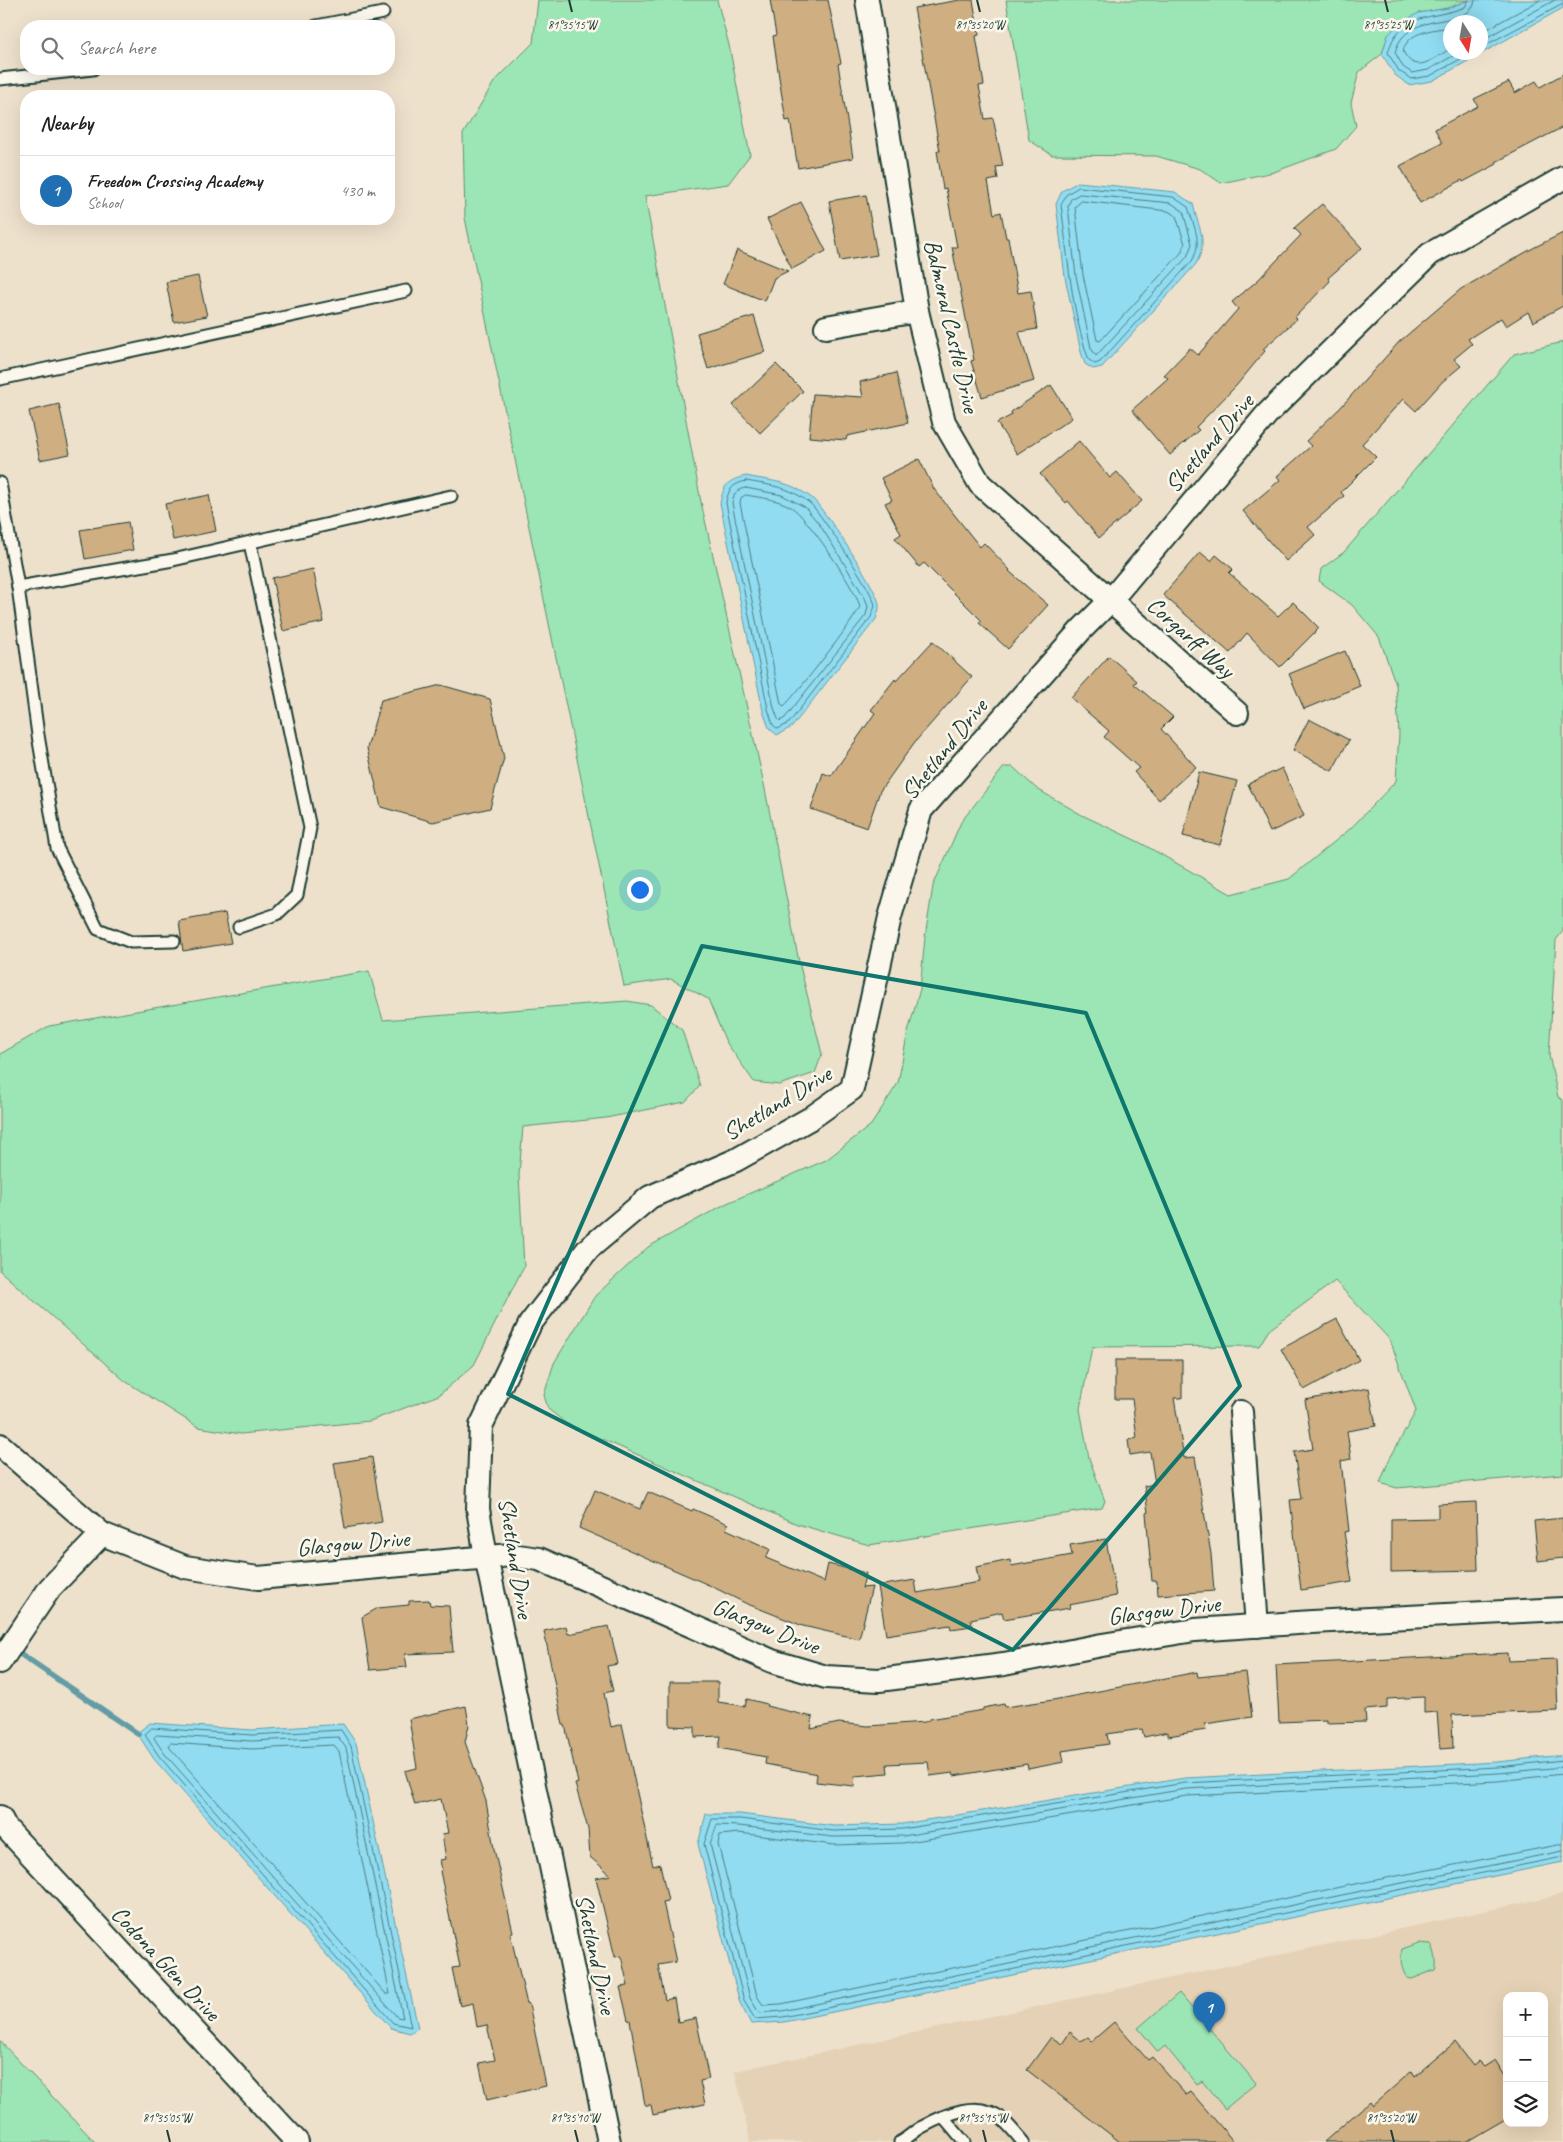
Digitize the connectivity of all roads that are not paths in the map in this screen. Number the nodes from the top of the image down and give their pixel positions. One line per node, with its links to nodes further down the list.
1 (867, 0): 8 (street, Balmoral Castle Drive)
2 (382, 13): 3 (lane)
3 (346, 20)
4 (37, 75): 5 (lane)
5 (0, 79)
6 (1563, 178): 15 (street, Shetland Drive)
7 (406, 292): 10 (lane)
8 (917, 311): 9 (street); 15 (street, Balmoral Castle Drive)
9 (826, 327)
10 (0, 379)
11 (0, 483): 14 (lane)
12 (451, 496): 13 (lane)
13 (250, 543): 14 (lane); 17 (lane)
14 (18, 587): 18 (lane)
15 (1110, 601): 16 (street, Corgarff Way); 22 (street, Shetland Drive)
16 (1237, 713)
17 (238, 927)
18 (174, 941)
19 (1241, 1412): 24 (street)
20 (0, 1445): 21 (street, Glasgow Drive)
21 (102, 1534): 22 (street, Glasgow Drive); 25 (street)
22 (486, 1557): 24 (street, Glasgow Drive); 30 (street, Shetland Drive)
23 (1563, 1609): 24 (street, Glasgow Drive)
24 (1257, 1626)
25 (0, 1662)
26 (0, 1818): 29 (street, Codona Glen Drive)
27 (943, 2117): 28 (lane); 31 (lane); 32 (lane)
28 (902, 2141)
29 (296, 2142)
30 (609, 2142)
31 (964, 2142)
32 (1023, 2142)

